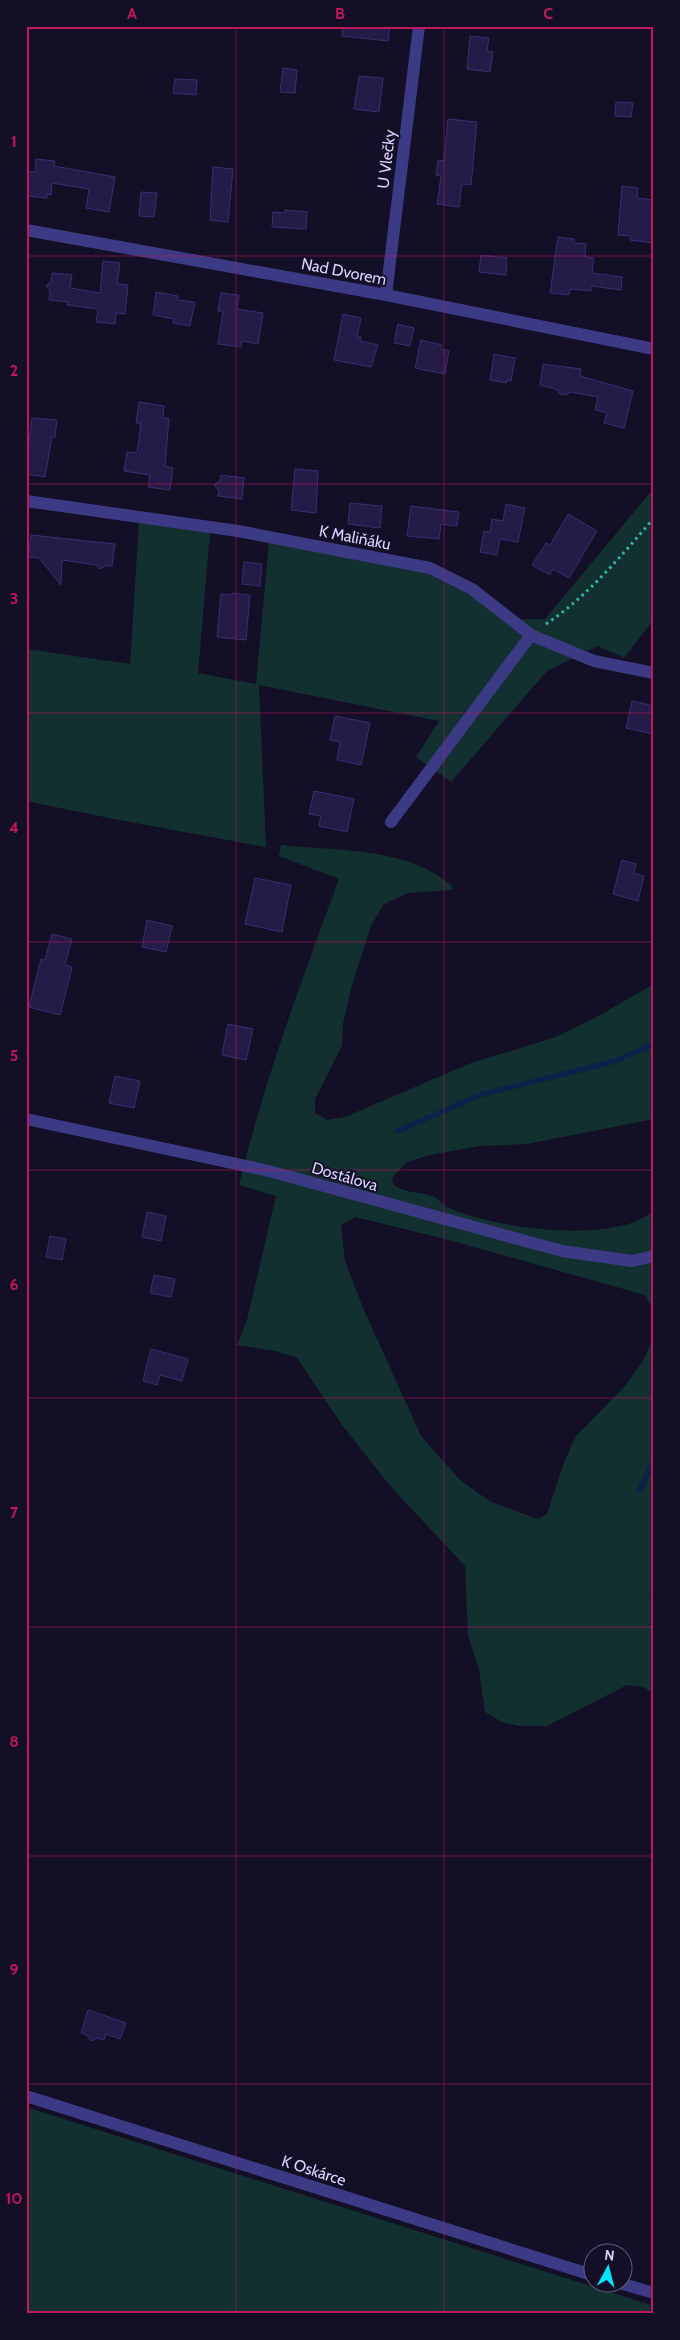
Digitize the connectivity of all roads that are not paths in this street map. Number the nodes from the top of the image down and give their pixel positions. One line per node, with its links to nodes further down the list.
1 (419, 26): 3 (street, U Vlečky)
2 (26, 230): 3 (street, Nad Dvorem)
3 (386, 295): 4 (street, Nad Dvorem)
4 (654, 349)
5 (26, 501): 6 (street, K Maliňáku)
6 (531, 635): 7 (street, K Maliňáku); 8 (street)
7 (654, 673)
8 (391, 822)
9 (26, 1119): 10 (street, Dostálova)
10 (654, 1256)
11 (26, 2096): 12 (street, K Oskárce)
12 (582, 2272)
13 (632, 2287): 14 (street)
14 (654, 2293)

